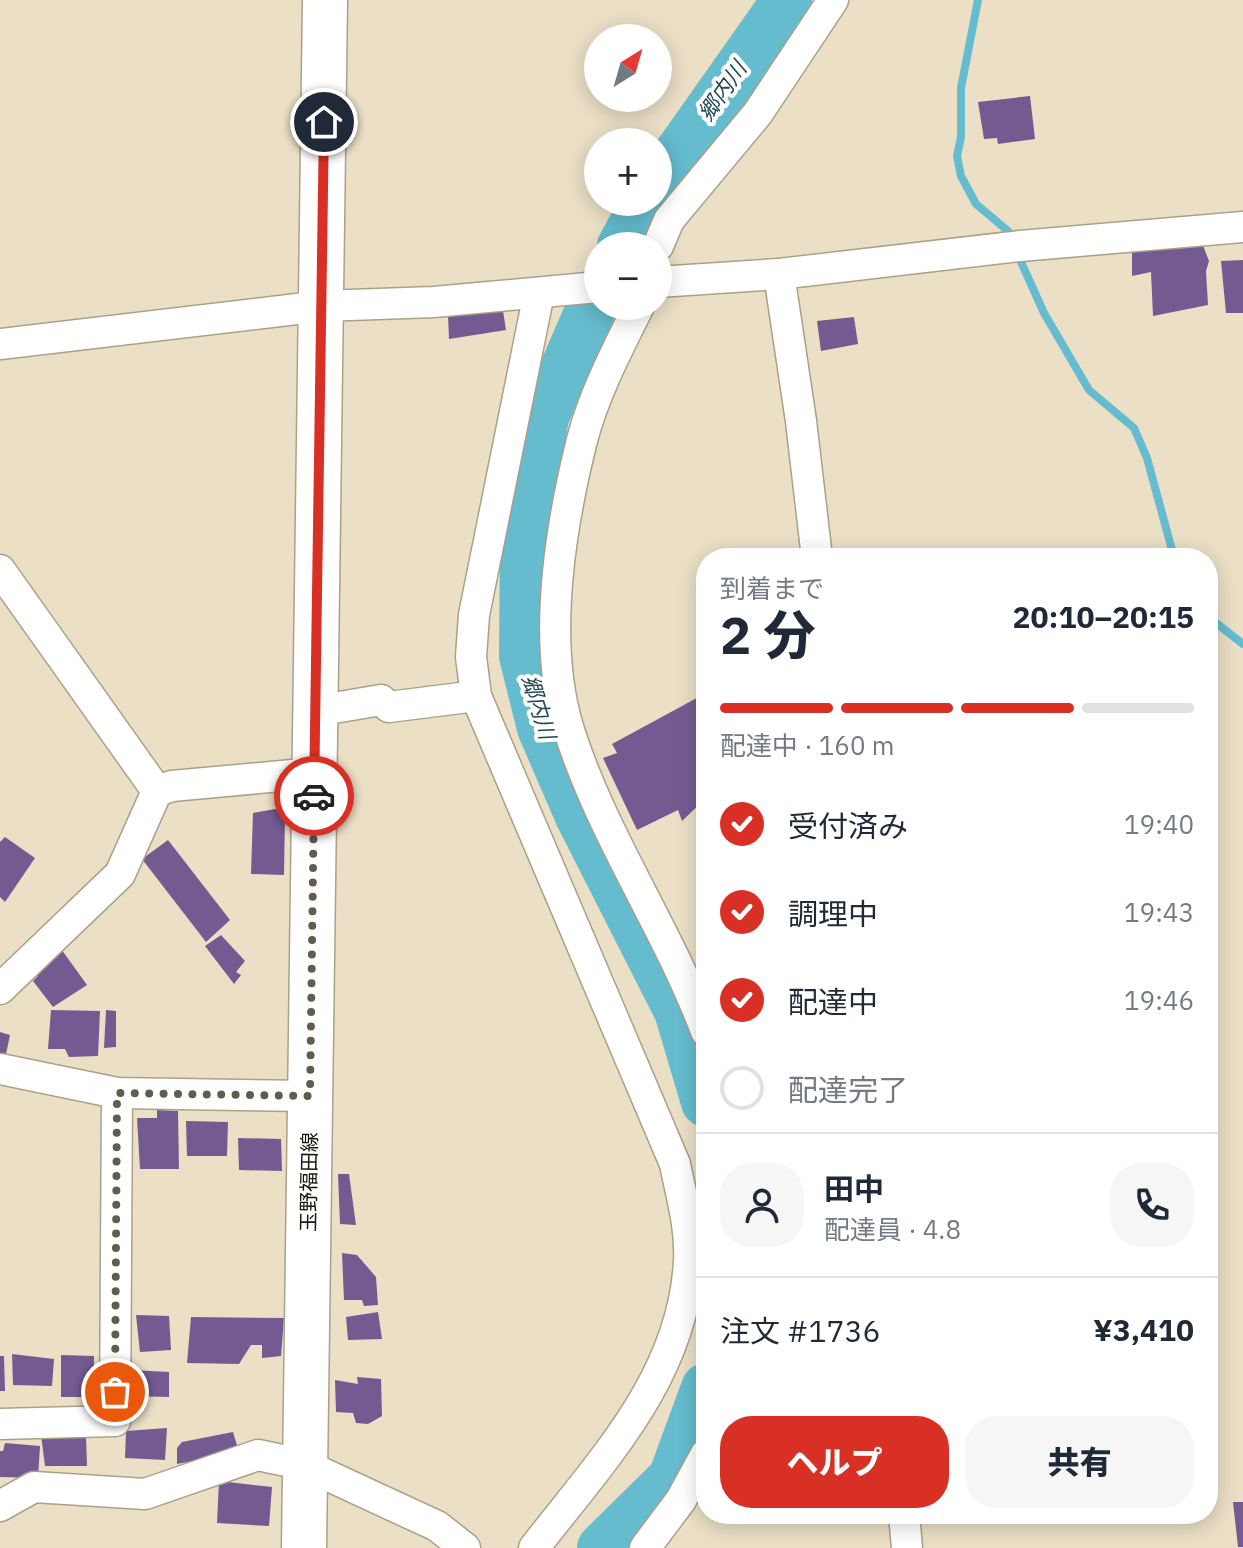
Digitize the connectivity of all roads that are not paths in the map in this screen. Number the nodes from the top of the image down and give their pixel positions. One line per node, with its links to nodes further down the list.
1 (325, 0): 9 (main road, 玉野福田線)
2 (833, 0): 4 (street)
3 (1243, 227): 5 (street)
4 (664, 232)
5 (779, 274): 6 (street); 12 (street)
6 (672, 281)
7 (584, 288): 8 (street)
8 (551, 292): 9 (street); 14 (street)
9 (322, 306): 11 (street); 15 (main road, 玉野福田線)
10 (632, 320): 19 (street)
11 (0, 344)
12 (816, 548)
13 (0, 570): 17 (street)
14 (476, 696): 15 (street); 30 (street)
15 (316, 711): 16 (main road, 玉野福田線)
16 (314, 773): 17 (street); 22 (main road, 玉野福田線)
17 (157, 791): 18 (street)
18 (0, 989)
19 (696, 1005)
20 (0, 1069): 21 (street)
21 (117, 1093): 22 (street); 23 (street)
22 (310, 1096): 24 (main road, 玉野福田線)
23 (0, 1424)
24 (305, 1465): 26 (street); 28 (main road, 玉野福田線); 29 (street)
25 (696, 1472): 31 (street)
26 (0, 1506)
27 (905, 1524): 32 (street)
28 (304, 1548)
29 (465, 1548)
30 (534, 1548)
31 (645, 1548)
32 (907, 1548)

